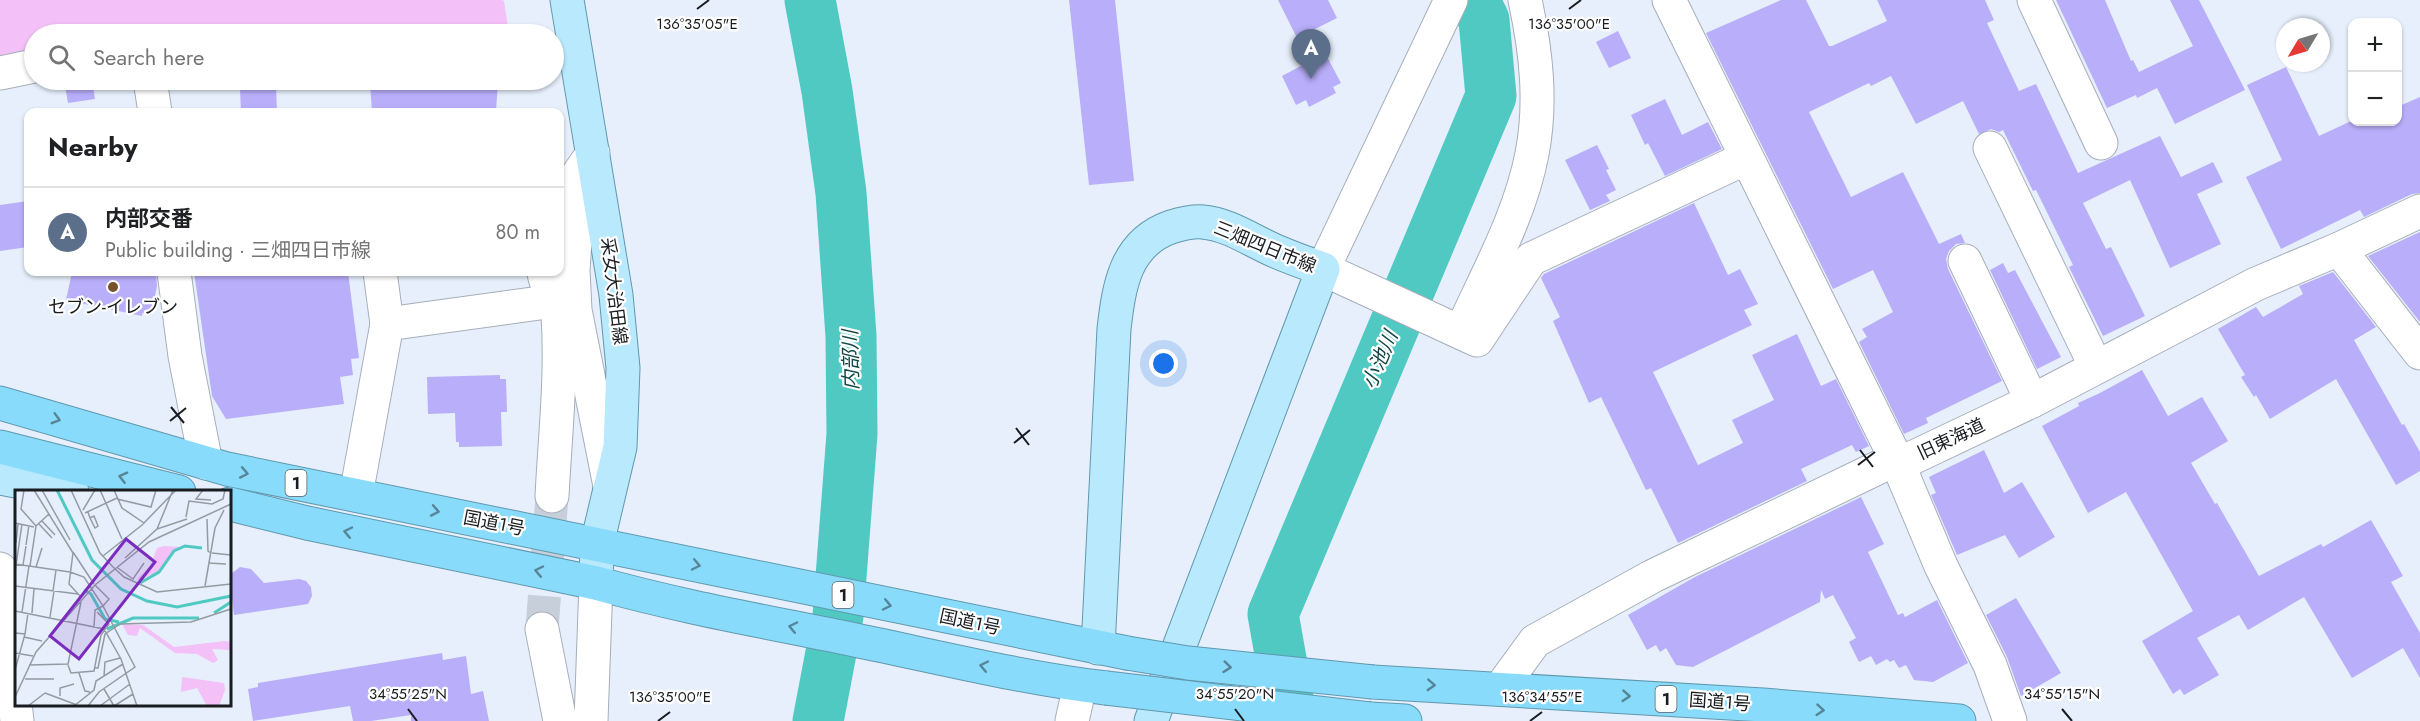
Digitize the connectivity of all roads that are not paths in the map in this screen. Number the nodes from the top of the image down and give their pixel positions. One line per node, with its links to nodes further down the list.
1 (567, 0): 12 (main road, 采女大治田線)
2 (1451, 0): 17 (street)
3 (1525, 0): 22 (street)
4 (1669, 0): 13 (street)
5 (2034, 0): 10 (street)
6 (24, 68): 7 (street)
7 (0, 73)
8 (151, 90): 9 (street)
9 (154, 108)
10 (2102, 143)
11 (1990, 148): 24 (street)
12 (593, 153): 20 (street); 31 (main road, 采女大治田線)
13 (1746, 158): 22 (street); 28 (street)
14 (2420, 211): 15 (street, 旧東海道)
15 (2339, 249): 23 (street); 24 (street, 旧東海道)
16 (1965, 261): 25 (street)
17 (1323, 269): 22 (street); 42 (main road, 三畑四日市線); 52 (main road, 三畑四日市線)
18 (175, 276): 29 (street)
19 (381, 276): 21 (street)
20 (558, 298): 21 (street); 31 (street); 35 (street)
21 (387, 324): 34 (street)
22 (1459, 331)
23 (2420, 353)
24 (2096, 367): 25 (street, 旧東海道)
25 (2032, 401): 28 (street, 旧東海道)
26 (0, 403): 29 (highway, 国道1号 / 1, one-way to 29)
27 (0, 447): 33 (highway, one-way to 27)
28 (1896, 459): 44 (street, 旧東海道); 55 (street)
29 (206, 463): 34 (highway, 国道1号 / 1, one-way to 34)
30 (0, 478): 32 (main road)
31 (610, 486): 39 (main road, 采女大治田線)
32 (62, 490)
33 (171, 490)
34 (356, 495): 39 (highway, 国道1号 / 1, one-way to 39)
35 (552, 496)
36 (231, 504): 38 (highway, 国道1号 / 1)
37 (231, 513): 38 (main road)
38 (307, 523): 41 (highway, 国道1号 / 1, one-way to 38)
39 (597, 544): 41 (main road, 采女大治田線); 42 (highway, 国道1号 / 1, one-way to 42)
40 (0, 569): 45 (street)
41 (596, 583): 43 (highway, 国道1号 / 1, one-way to 41); 50 (street)
42 (1113, 651): 44 (highway, 国道1号 / 1, one-way to 44, bridge)
43 (1093, 687): 51 (street); 53 (highway, 国道1号 / 1, bridge)
44 (1500, 689): 54 (highway, 国道1号 / 1, one-way to 54)
45 (15, 703)
46 (15, 706): 47 (street)
47 (17, 721)
48 (541, 721): 49 (street)
49 (560, 721)
50 (591, 721)
51 (1072, 721)
52 (1151, 721)
53 (1405, 721)
54 (1959, 721)
55 (2010, 721)

